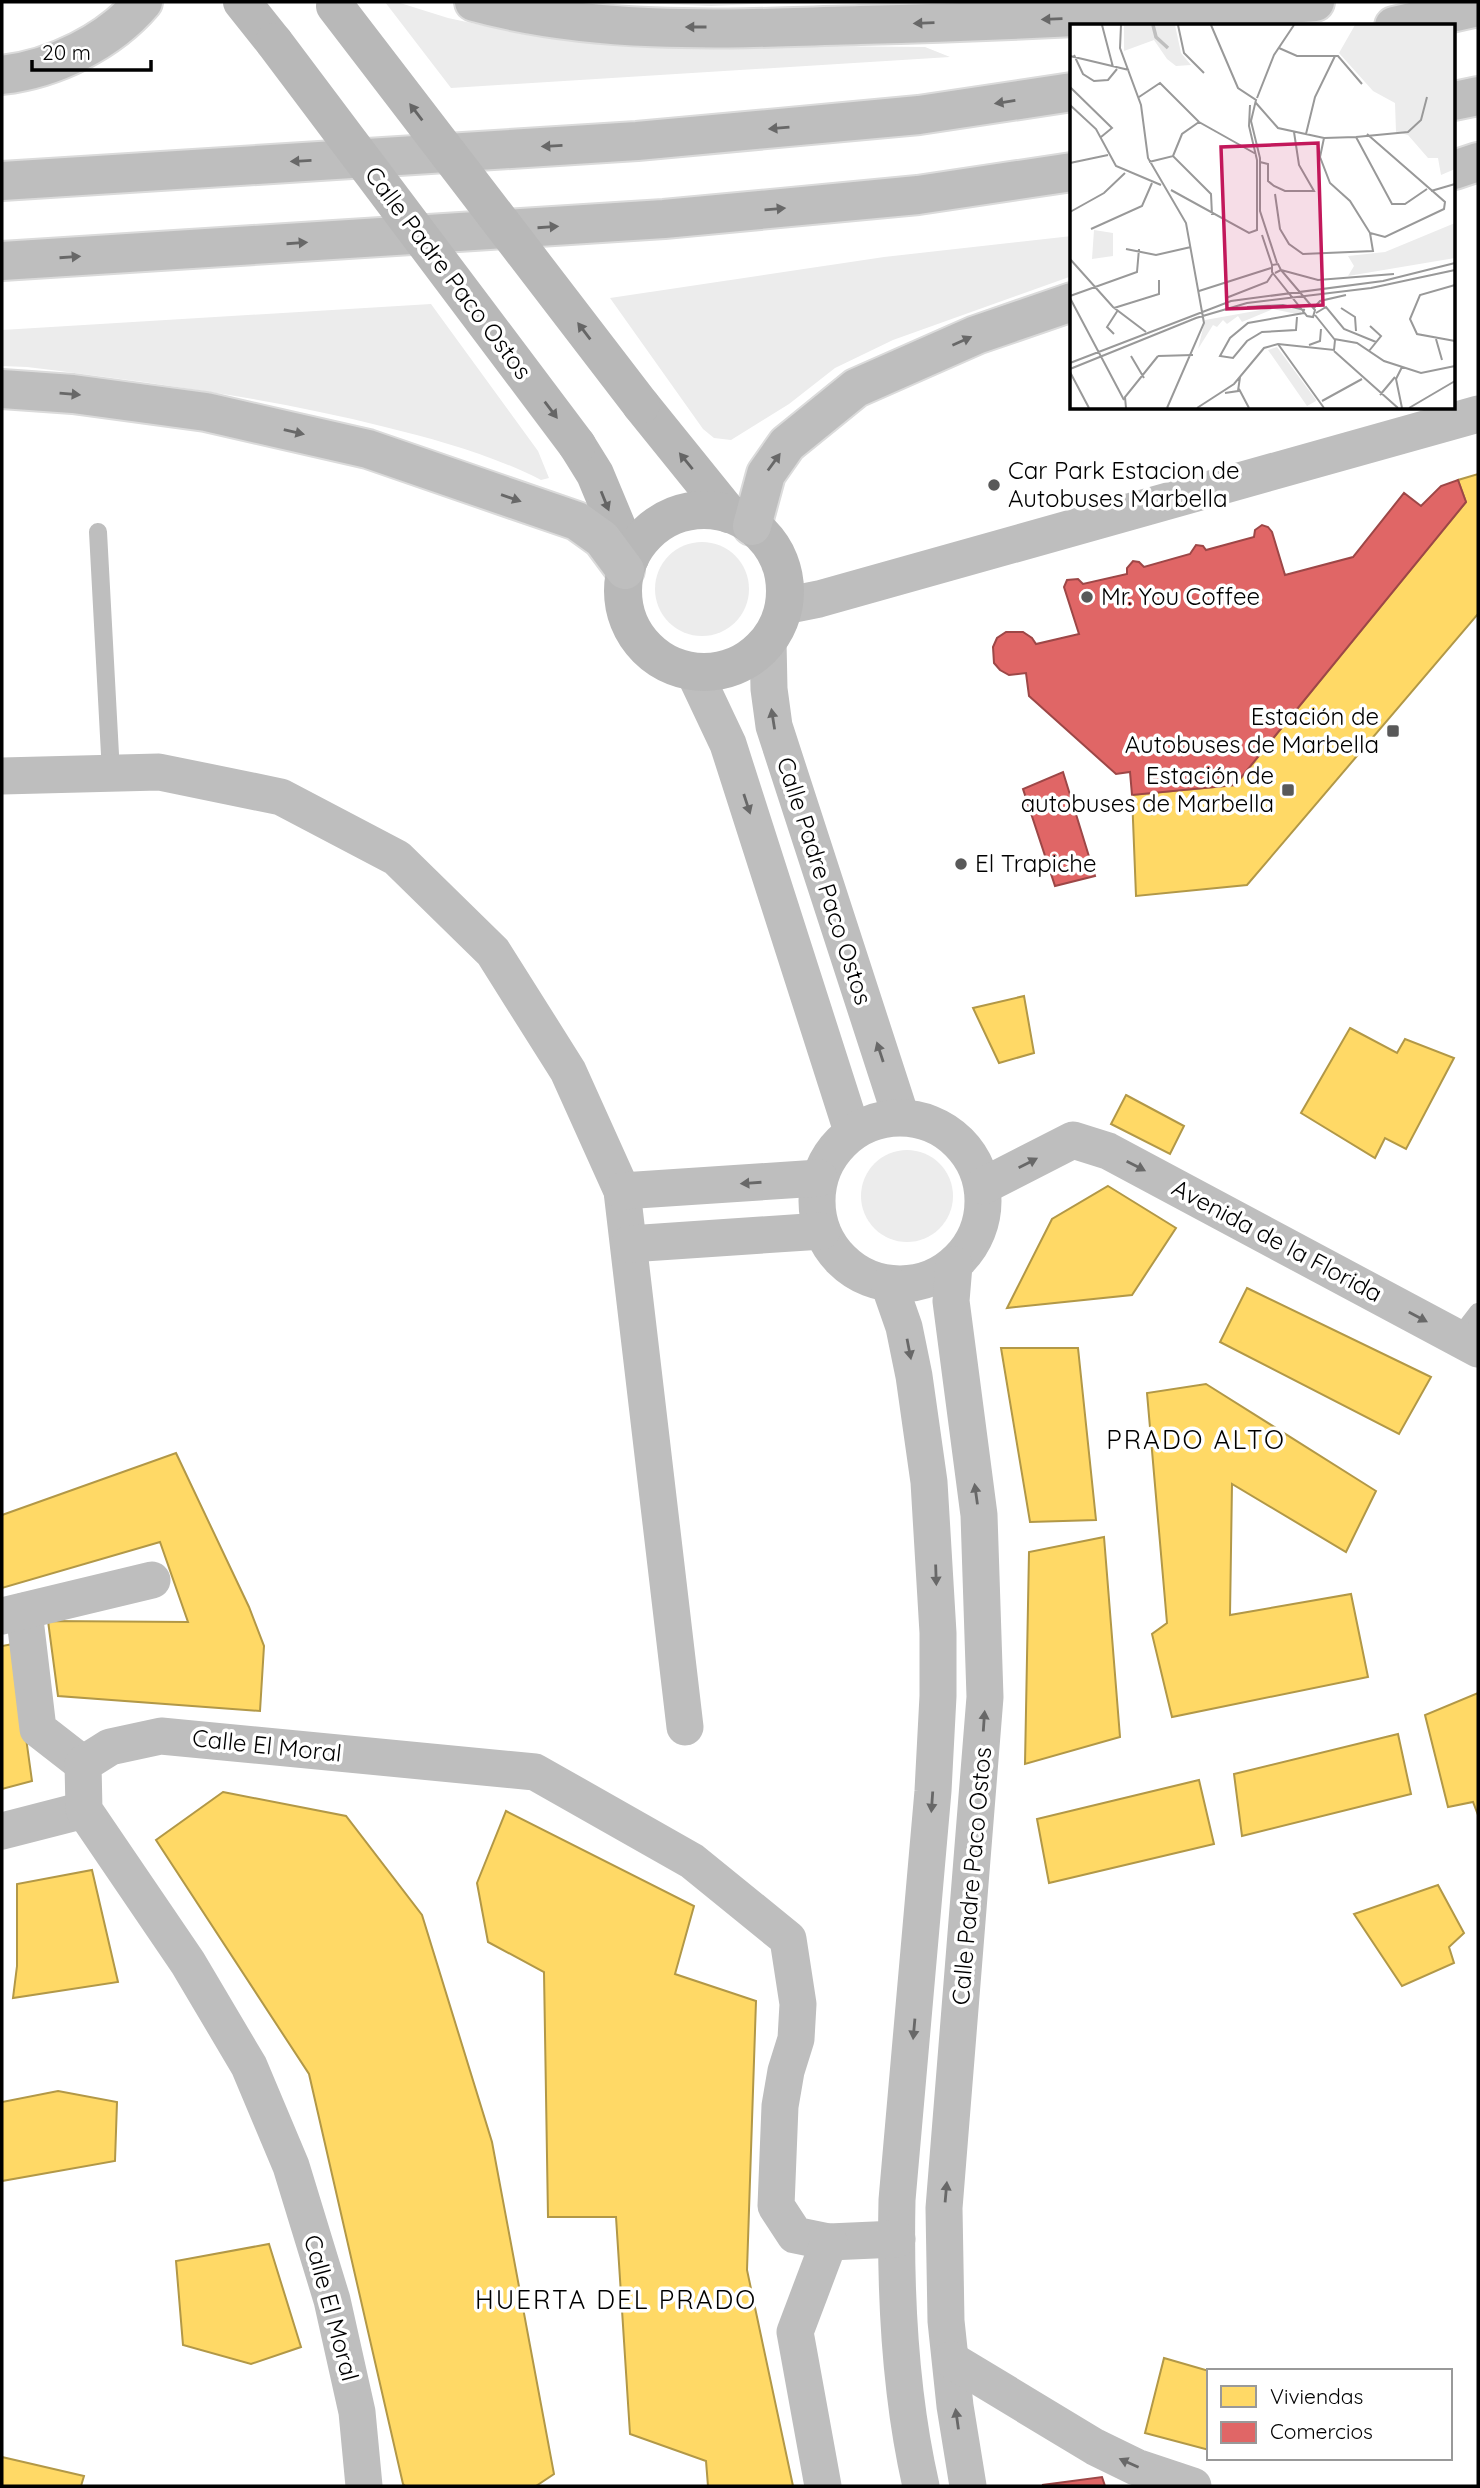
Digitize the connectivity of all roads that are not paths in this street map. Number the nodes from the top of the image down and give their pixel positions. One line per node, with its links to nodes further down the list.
1 (143, 2): 9 (highway)
2 (242, 2): 23 (main road, Calle Padre Paco Ostos, one-way to 23, bridge)
3 (474, 2): 4 (highway, one-way to 3)
4 (1315, 2)
5 (1417, 2): 7 (highway)
6 (334, 4): 21 (main road, one-way to 6, bridge)
7 (1478, 5): 8 (highway)
8 (1402, 24)
9 (2, 75)
10 (1070, 92): 16 (highway, one-way to 16)
11 (1478, 96): 12 (highway)
12 (1456, 102)
13 (1478, 162): 14 (highway)
14 (1456, 169)
15 (1070, 172): 17 (highway, one-way to 15)
16 (2, 181)
17 (2, 261)
18 (1070, 303): 21 (highway, one-way to 18)
19 (2, 389): 23 (highway, one-way to 23)
20 (1478, 414): 24 (street)
21 (740, 520): 23 (main road); 24 (main road)
22 (98, 532): 27 (lane)
23 (628, 564): 26 (main road)
24 (784, 607): 25 (main road)
25 (768, 641): 26 (main road); 29 (street, Calle Padre Paco Ostos, one-way to 25)
26 (694, 672): 30 (street, Calle Padre Paco Ostos, one-way to 30)
27 (111, 773): 28 (street); 33 (street)
28 (2, 776)
29 (901, 1117): 30 (street); 32 (street)
30 (852, 1131): 31 (street)
31 (819, 1178): 33 (street, one-way to 33); 34 (street)
32 (983, 1185): 36 (street); 38 (street, Avenida de la Florida, one-way to 38)
33 (622, 1191): 35 (street)
34 (822, 1231): 35 (street); 37 (street)
35 (629, 1244): 41 (street)
36 (954, 1265): 37 (street); 47 (street, Calle Padre Paco Ostos, one-way to 36)
37 (888, 1284): 45 (street, Calle Padre Paco Ostos, one-way to 45)
38 (1471, 1333)
39 (152, 1580): 40 (street)
40 (13, 1614): 42 (street)
41 (685, 1727)
42 (83, 1764): 43 (street); 46 (street, Calle El Moral)
43 (84, 1810): 44 (street); 48 (street, Calle El Moral)
44 (2, 1831)
45 (897, 2239): 46 (street, Calle El Moral); 50 (street, Calle Padre Paco Ostos)
46 (829, 2242): 49 (street)
47 (951, 2360): 51 (street, Calle Padre Paco Ostos, one-way to 47); 52 (street, one-way to 47)
48 (364, 2486)
49 (822, 2486)
50 (921, 2486)
51 (968, 2486)
52 (1193, 2486)

